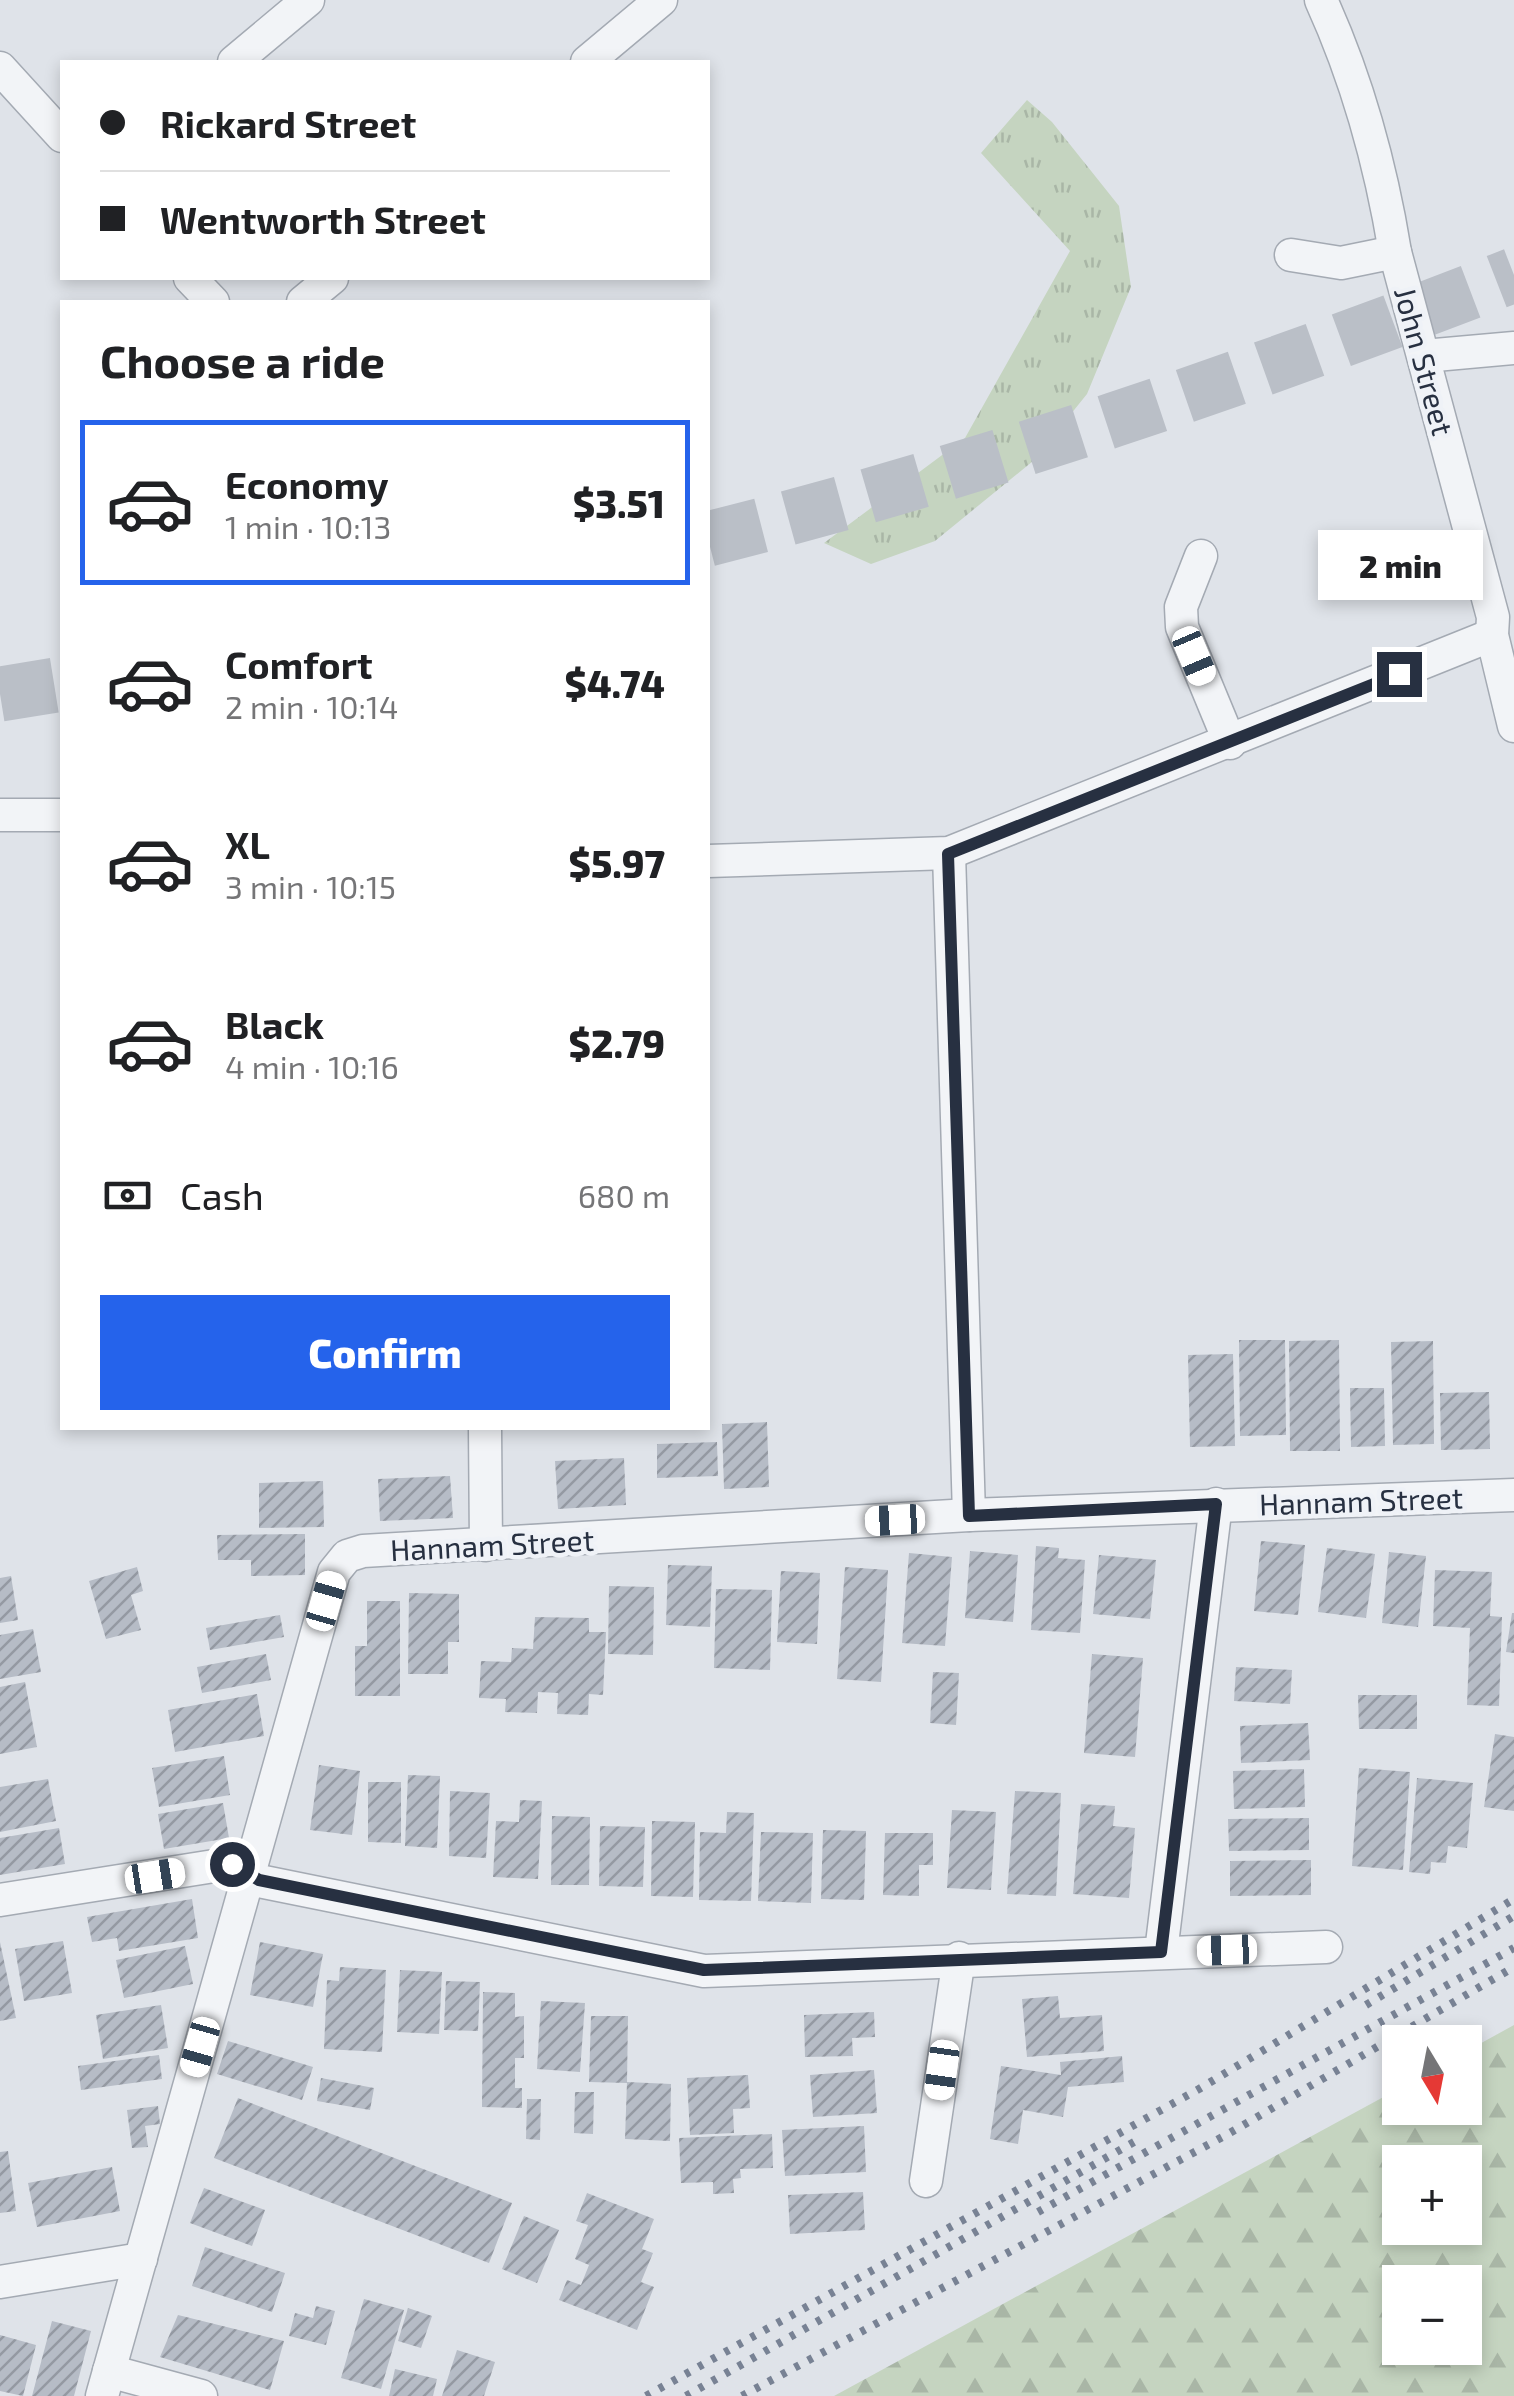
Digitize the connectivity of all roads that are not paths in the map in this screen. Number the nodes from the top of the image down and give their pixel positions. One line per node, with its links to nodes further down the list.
1 (308, 0): 4 (street)
2 (662, 0): 5 (street)
3 (1321, 0): 8 (street, John Street)
4 (236, 60)
5 (589, 60)
6 (0, 68): 7 (street)
7 (60, 134)
8 (1395, 252): 9 (street); 15 (street, John Street)
9 (1291, 255)
10 (192, 280): 12 (street)
11 (330, 280): 13 (street)
12 (211, 300)
13 (305, 300)
14 (1514, 348): 15 (street)
15 (1424, 356): 17 (street, John Street)
16 (1201, 556): 19 (street)
17 (1492, 636): 18 (street, John Street); 19 (street)
18 (1514, 726)
19 (1230, 742): 22 (street)
20 (0, 815): 21 (street)
21 (60, 815)
22 (948, 854): 23 (street); 27 (street)
23 (710, 861)
24 (484, 1430): 28 (street)
25 (1514, 1495): 26 (street, Hannam Street)
26 (1216, 1504): 27 (street, Hannam Street); 32 (street)
27 (969, 1516): 28 (street, Hannam Street)
28 (486, 1544): 29 (street, Hannam Street)
29 (249, 1874): 30 (street); 33 (street); 35 (street, Hannam Street)
30 (0, 1900)
31 (1326, 1947): 32 (street)
32 (1161, 1952): 33 (street)
33 (959, 1958): 34 (street)
34 (926, 2181)
35 (141, 2259): 36 (street); 37 (street, Hannam Street)
36 (0, 2282)
37 (106, 2383): 38 (street)
38 (202, 2396)

